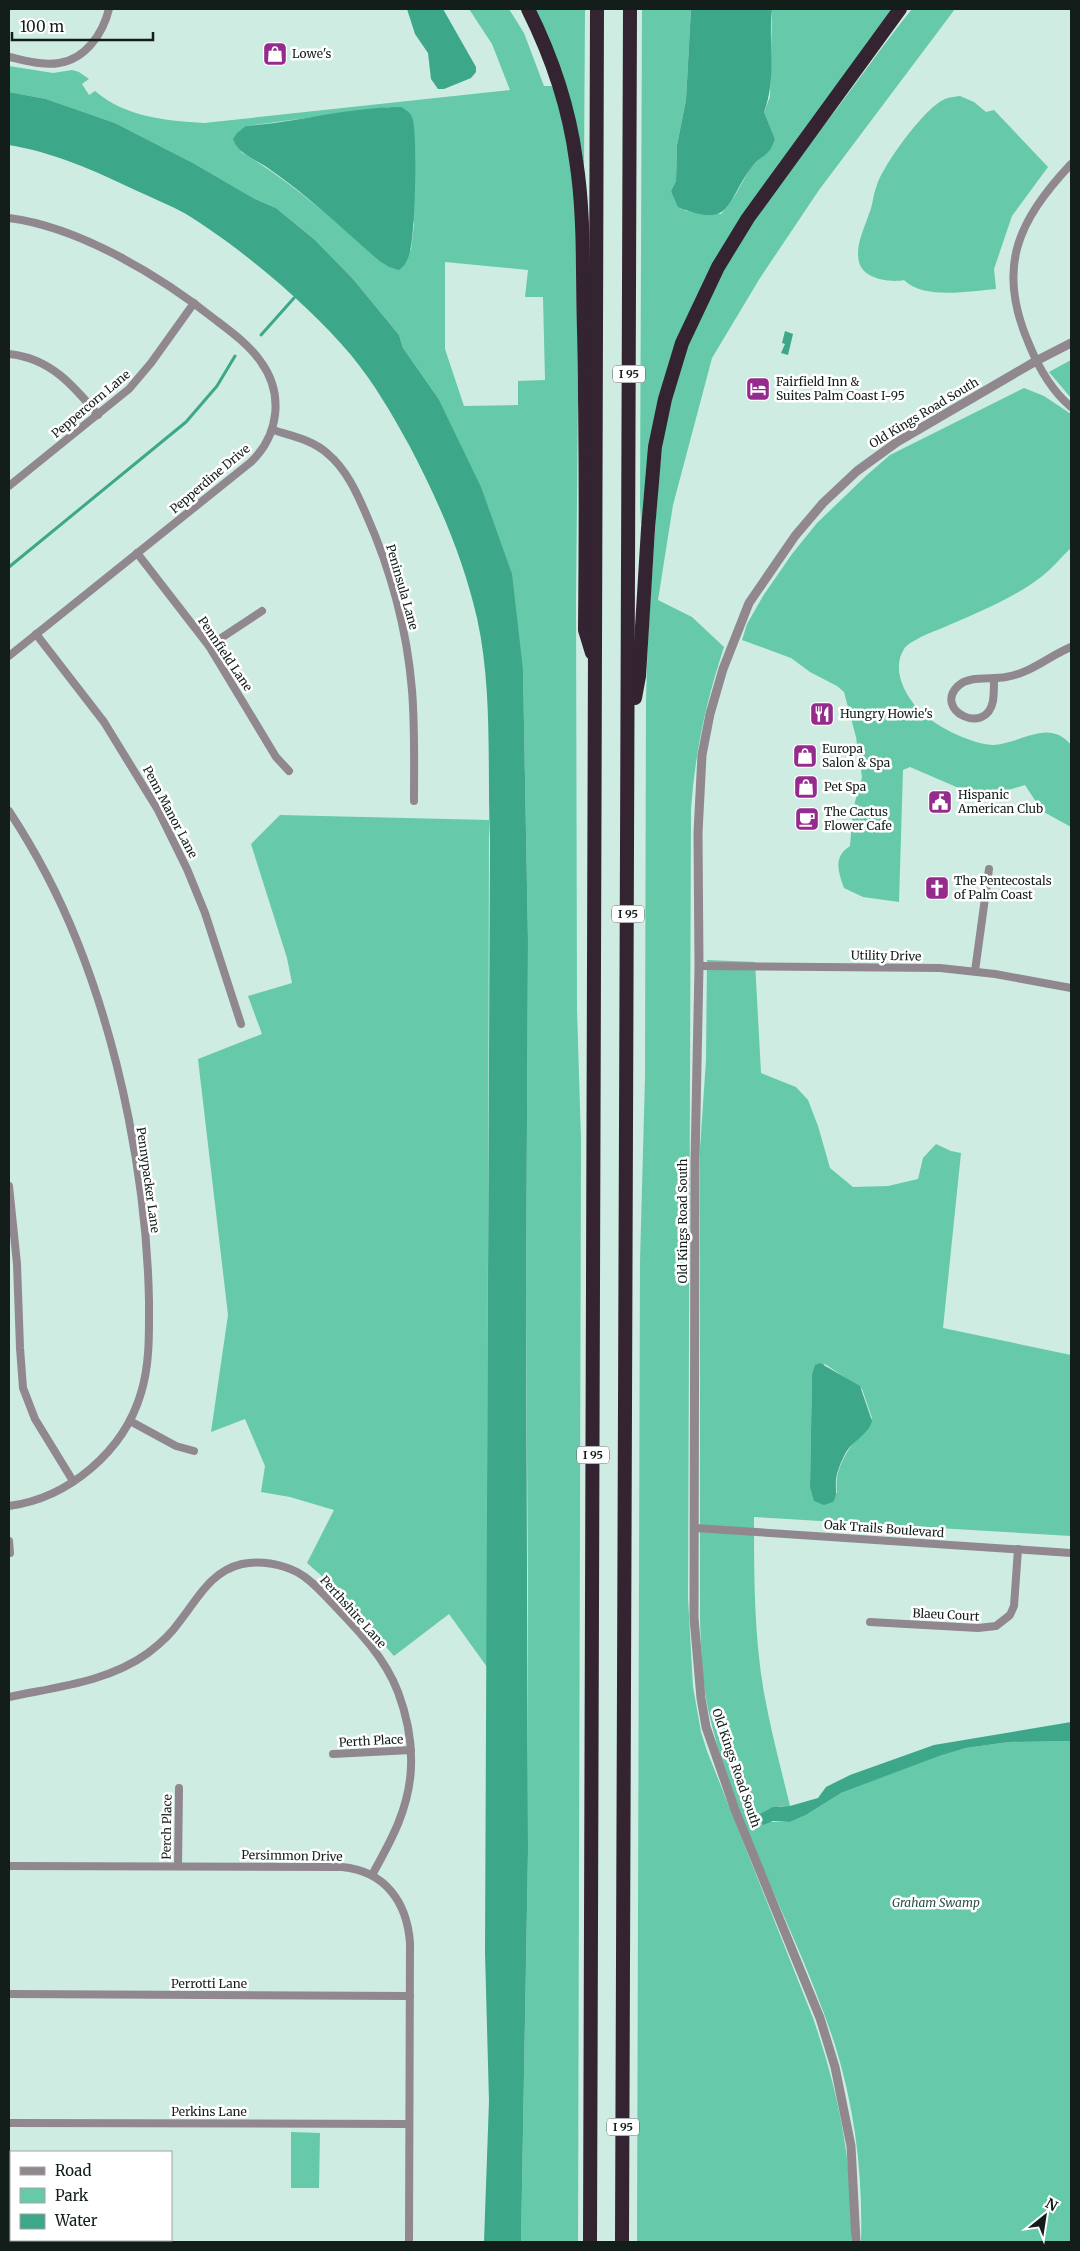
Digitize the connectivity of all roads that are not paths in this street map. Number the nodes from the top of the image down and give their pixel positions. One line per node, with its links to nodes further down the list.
1 (109, 9): 6 (street)
2 (528, 9): 23 (highway)
3 (597, 9): 23 (highway, I 95)
4 (630, 9): 25 (highway, I 95)
5 (900, 9): 25 (highway)
6 (9, 57)
7 (1071, 164): 12 (street)
8 (9, 218): 9 (street, Pepperdine Drive)
9 (194, 303): 14 (street, Peppercorn Lane); 15 (street, Pepperdine Drive)
10 (1071, 343): 12 (street, Old Kings Road South)
11 (9, 354): 14 (street)
12 (1036, 361): 13 (street); 30 (street, Old Kings Road South)
13 (1071, 407)
14 (98, 415): 16 (street, Peppercorn Lane)
15 (273, 430): 17 (street, Pepperdine Drive); 27 (street, Peninsula Lane)
16 (9, 486)
17 (137, 553): 19 (street, Pepperdine Drive); 20 (street, Pennfield Lane)
18 (262, 611): 20 (street)
19 (36, 634): 22 (street, Pepperdine Drive); 33 (street, Penn Manor Lane)
20 (209, 646): 26 (street, Pennfield Lane)
21 (1071, 647): 24 (street)
22 (9, 656)
23 (596, 667): 57 (highway, I 95)
24 (994, 678): 24 (street)
25 (628, 738): 58 (highway, I 95)
26 (289, 771)
27 (414, 801)
28 (9, 811): 35 (street, Pennypacker Lane)
29 (989, 869): 31 (street)
30 (699, 966): 31 (street, Utility Drive); 39 (street, Old Kings Road South)
31 (974, 971): 32 (street, Utility Drive)
32 (1071, 988)
33 (241, 1024)
34 (9, 1186): 37 (street)
35 (130, 1421): 36 (street); 37 (street, Pennypacker Lane)
36 (194, 1451)
37 (73, 1481): 38 (street, Pennypacker Lane)
38 (9, 1506)
39 (695, 1528): 41 (street, Oak Trails Boulevard); 59 (street, Old Kings Road South)
40 (9, 1541): 42 (street)
41 (1018, 1549): 43 (street, Oak Trails Boulevard); 44 (street, Blaeu Court)
42 (10, 1553)
43 (1071, 1553)
44 (870, 1622)
45 (9, 1697): 46 (street, Perthshire Lane)
46 (410, 1750): 47 (street, Perth Place); 51 (street, Perthshire Lane)
47 (333, 1754)
48 (179, 1788): 50 (street, Perch Place)
49 (9, 1866): 50 (street, Persimmon Drive)
50 (178, 1866): 51 (street, Persimmon Drive)
51 (372, 1876): 53 (street, Persimmon Drive)
52 (9, 1994): 53 (street, Perrotti Lane)
53 (410, 1996): 55 (street, Persimmon Drive)
54 (9, 2123): 55 (street, Perkins Lane)
55 (410, 2124): 56 (street, Persimmon Drive)
56 (409, 2242)
57 (590, 2242)
58 (622, 2242)
59 (856, 2242)

